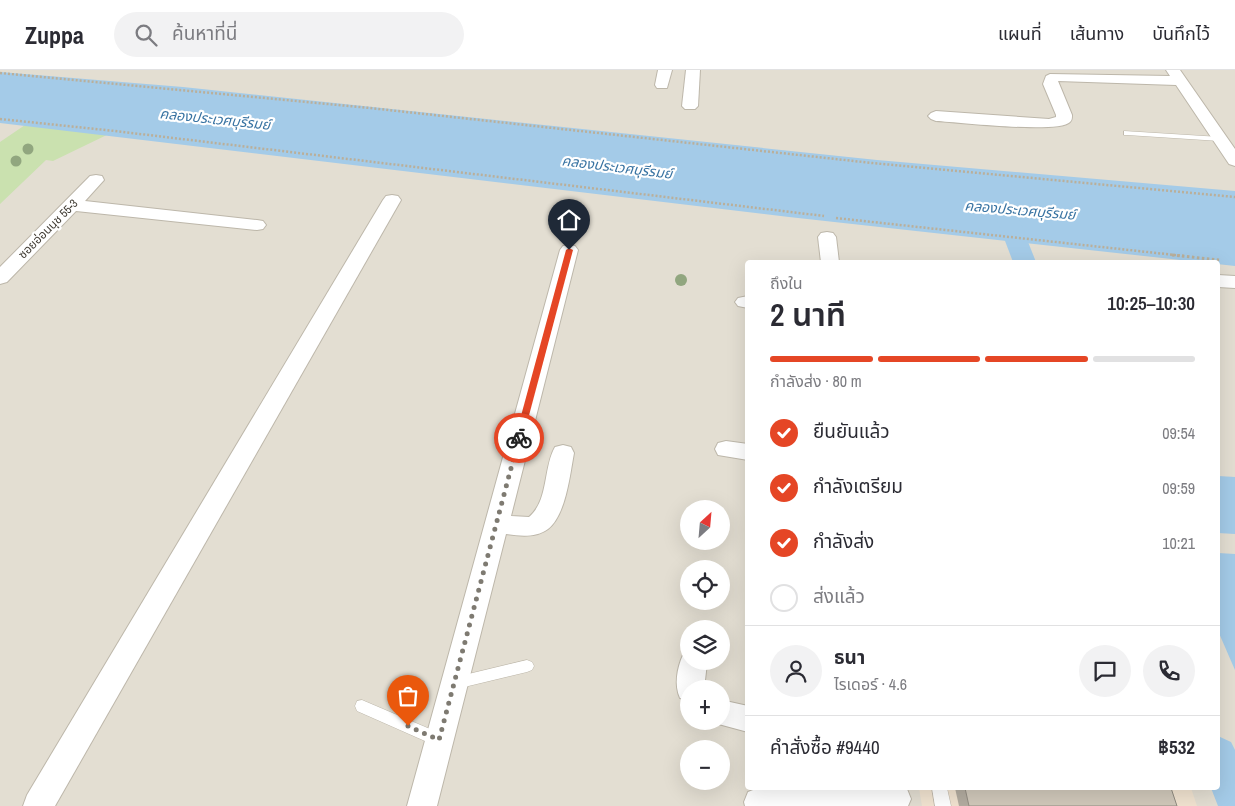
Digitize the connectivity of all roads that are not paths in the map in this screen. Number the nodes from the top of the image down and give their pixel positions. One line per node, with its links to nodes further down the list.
1 (664, 70): 4 (street)
2 (693, 70): 5 (street)
3 (1176, 75): 6 (street); 8 (street)
4 (662, 85)
5 (690, 106)
6 (936, 116)
7 (1128, 134): 8 (lane)
8 (1220, 139): 9 (street)
9 (1235, 161)
10 (96, 180): 12 (street, ซอยอ่อนนุช 55-3)
11 (392, 200): 31 (street)
12 (72, 205): 13 (street); 17 (street, ซอยอ่อนนุช 55-3)
13 (257, 225)
14 (827, 237): 16 (street)
15 (569, 250): 21 (street)
16 (830, 260)
17 (0, 278)
18 (1220, 280): 19 (street)
19 (1235, 282)
20 (563, 453): 21 (street)
21 (496, 523): 23 (street)
22 (527, 666): 23 (lane)
23 (453, 683): 27 (street)
24 (362, 706): 27 (lane)
25 (730, 715): 26 (street)
26 (745, 718)
27 (439, 740): 32 (street)
28 (940, 790): 33 (lane)
29 (896, 797): 30 (street)
30 (759, 802)
31 (38, 806)
32 (422, 806)
33 (943, 806)

